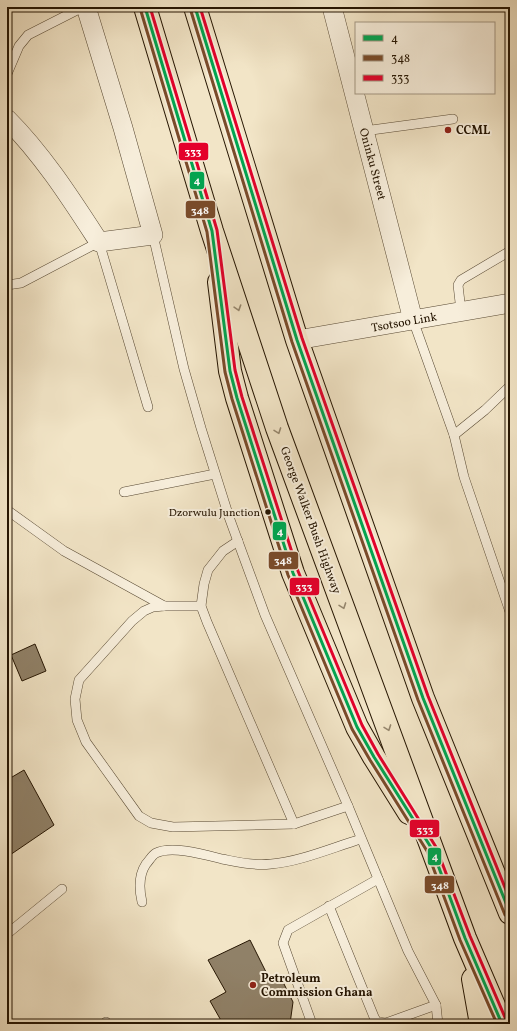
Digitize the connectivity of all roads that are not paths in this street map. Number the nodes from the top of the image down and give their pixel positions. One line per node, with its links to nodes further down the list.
1 (82, 7): 6 (lane)
2 (86, 7): 11 (street)
3 (145, 7): 10 (highway, George Walker Bush Highway)
4 (195, 7): 18 (highway)
5 (332, 7): 9 (street, Oninku Street)
6 (7, 74)
7 (7, 119): 12 (street)
8 (453, 119): 9 (lane)
9 (364, 130): 17 (street, Oninku Street)
10 (212, 231): 32 (highway, George Walker Bush Highway, one-way to 32); 32 (highway)
11 (153, 235): 12 (street); 22 (lane)
12 (99, 242): 14 (lane); 20 (lane)
13 (510, 251): 16 (lane)
14 (7, 285)
15 (510, 303): 16 (street, Tsotsoo Link)
16 (461, 311): 17 (street, Tsotsoo Link)
17 (413, 320): 18 (street, Tsotsoo Link); 21 (lane)
18 (297, 340): 37 (highway)
19 (510, 386): 21 (lane)
20 (148, 407)
21 (454, 435): 28 (lane)
22 (215, 474): 23 (lane); 25 (lane)
23 (124, 492)
24 (7, 510): 26 (lane)
25 (238, 541): 27 (lane); 29 (lane)
26 (164, 606): 27 (lane); 30 (lane)
27 (202, 606): 30 (lane)
28 (510, 612)
29 (348, 806): 30 (lane); 31 (lane)
30 (294, 824)
31 (361, 839): 33 (lane); 35 (lane)
32 (432, 849): 39 (highway, George Walker Bush Highway)
33 (378, 879): 36 (lane); 40 (lane)
34 (62, 889): 38 (lane)
35 (142, 902)
36 (329, 906): 40 (lane); 41 (lane)
37 (510, 913)
38 (7, 934)
39 (466, 938): 43 (highway); 44 (highway, George Walker Bush Highway)
40 (436, 1005): 42 (lane)
41 (312, 1024)
42 (438, 1024)
43 (481, 1024)
44 (502, 1024)

